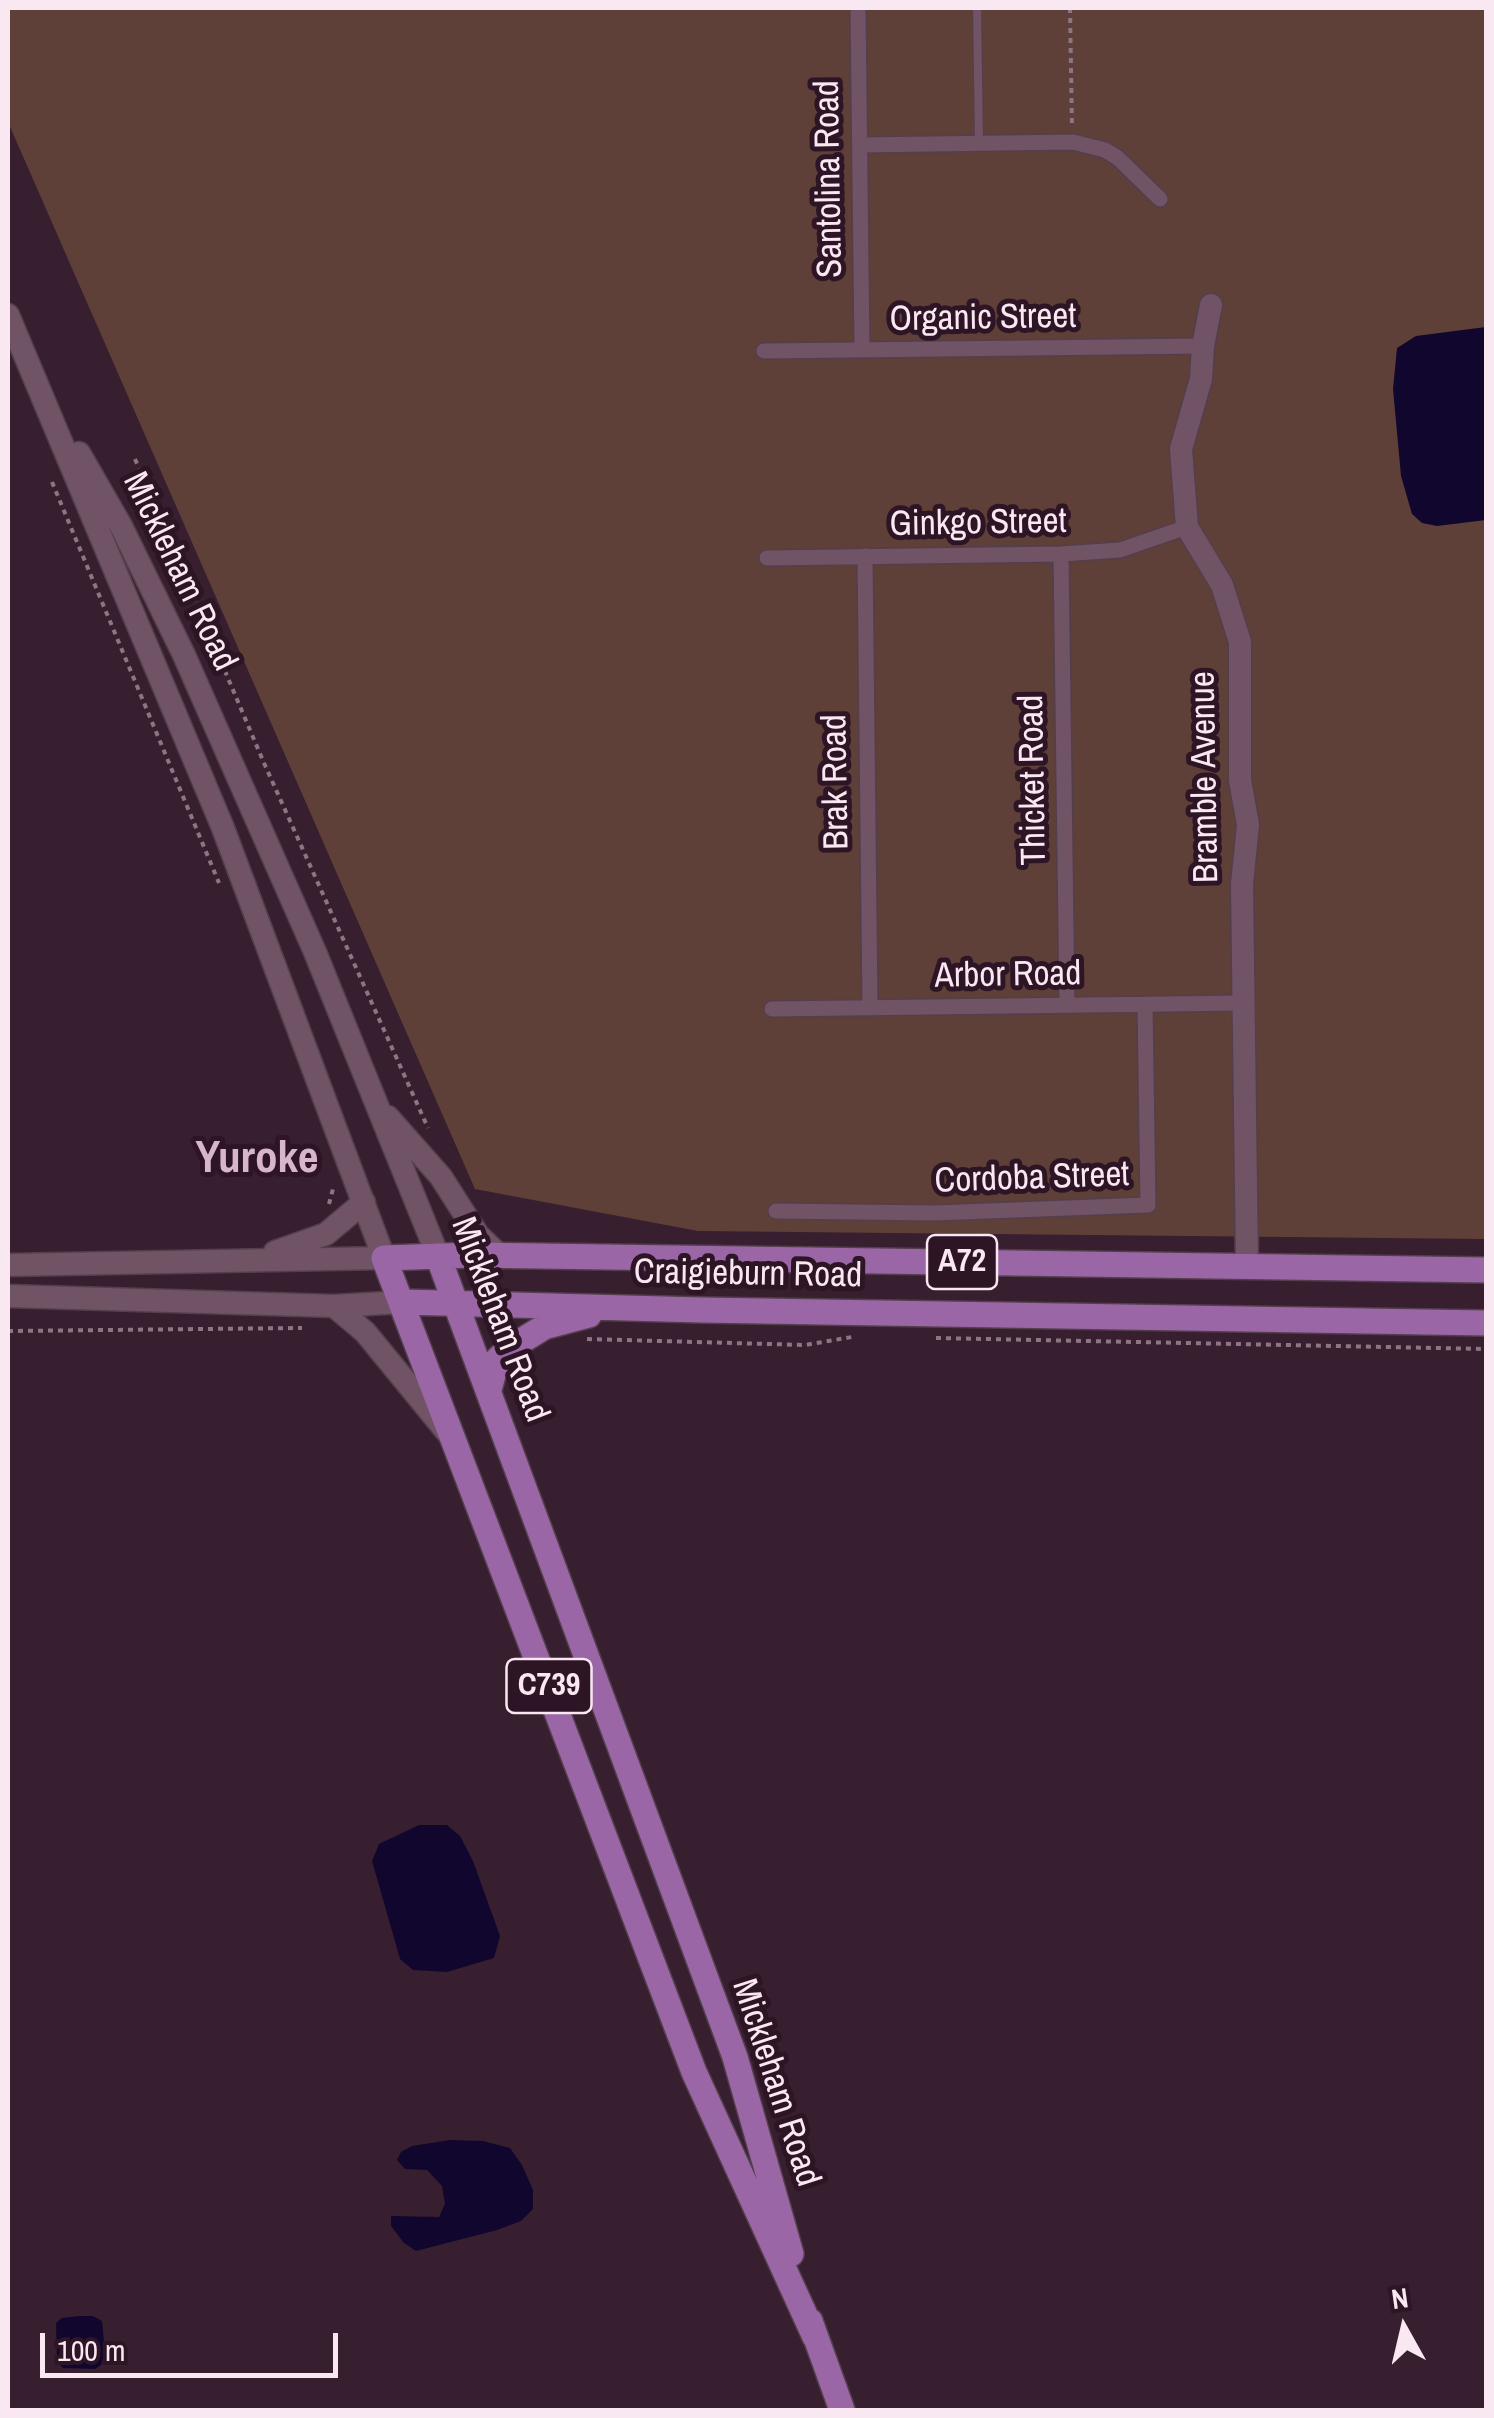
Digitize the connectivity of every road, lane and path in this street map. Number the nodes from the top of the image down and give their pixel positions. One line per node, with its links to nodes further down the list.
1 (858, 8): 6 (street, Santolina Road)
2 (977, 8): 5 (lane)
3 (1070, 8): 4 (path)
4 (1072, 142): 5 (street); 7 (street)
5 (979, 144): 6 (street)
6 (860, 145): 11 (street, Santolina Road)
7 (1160, 199)
8 (1210, 305): 10 (main road, Bramble Avenue)
9 (8, 314): 13 (main road, Mickleham Road / C739)
10 (1203, 346): 11 (street, Organic Street); 16 (main road, Bramble Avenue)
11 (862, 350): 12 (street, Organic Street)
12 (764, 352)
13 (28, 363): 26 (main road, Mickleham Road / C739); 29 (main road, Mickleham Road / C739)
14 (135, 460): 27 (path)
15 (52, 482): 20 (path)
16 (1187, 527): 17 (street, Ginkgo Street); 21 (main road, Bramble Avenue)
17 (1061, 554): 18 (street, Ginkgo Street); 23 (street, Thicket Road)
18 (865, 556): 19 (street, Ginkgo Street); 24 (street, Brak Road)
19 (767, 558)
20 (225, 898)
21 (1244, 1003): 22 (street, Arbor Road); 37 (main road, Bramble Avenue)
22 (1146, 1004): 23 (street, Arbor Road); 30 (street, Cordoba Street)
23 (1067, 1005): 24 (street, Arbor Road)
24 (870, 1008): 25 (street, Arbor Road)
25 (772, 1009)
26 (376, 1103): 32 (main road, Mickleham Road / C739); 33 (main road)
27 (436, 1141)
28 (336, 1178): 31 (path)
29 (364, 1202): 31 (main road); 34 (main road, Mickleham Road / C739)
30 (776, 1211)
31 (334, 1227): 35 (main road)
32 (438, 1256): 33 (main road, Craigieburn Road / A72); 34 (main road, Craigieburn Road / A72); 41 (main road, Mickleham Road / C739)
33 (500, 1256): 37 (main road, Craigieburn Road / A72)
34 (384, 1258): 35 (main road, Craigieburn Road); 40 (main road, Mickleham Road / C739)
35 (248, 1261): 36 (main road, Craigieburn Road)
36 (8, 1265)
37 (1247, 1265): 38 (main road, Craigieburn Road / A72)
38 (1486, 1270)
39 (8, 1296): 42 (main road, Craigieburn Road)
40 (403, 1302): 41 (main road, Craigieburn Road / A72); 42 (main road, Craigieburn Road); 52 (main road, Mickleham Road / C739)
41 (457, 1302): 43 (main road, Craigieburn Road / A72); 51 (main road, Mickleham Road / C739)
42 (334, 1306): 52 (main road)
43 (628, 1308): 44 (main road, Craigieburn Road / A72); 51 (main road)
44 (1486, 1323)
45 (312, 1328): 46 (path)
46 (8, 1331)
47 (852, 1337): 49 (path)
48 (932, 1338): 50 (path)
49 (574, 1340)
50 (1486, 1349)
51 (489, 1390): 53 (main road, Mickleham Road / C739)
52 (456, 1442): 53 (main road, Mickleham Road / C739)
53 (815, 2337): 54 (main road, Mickleham Road / C739)
54 (842, 2410)

